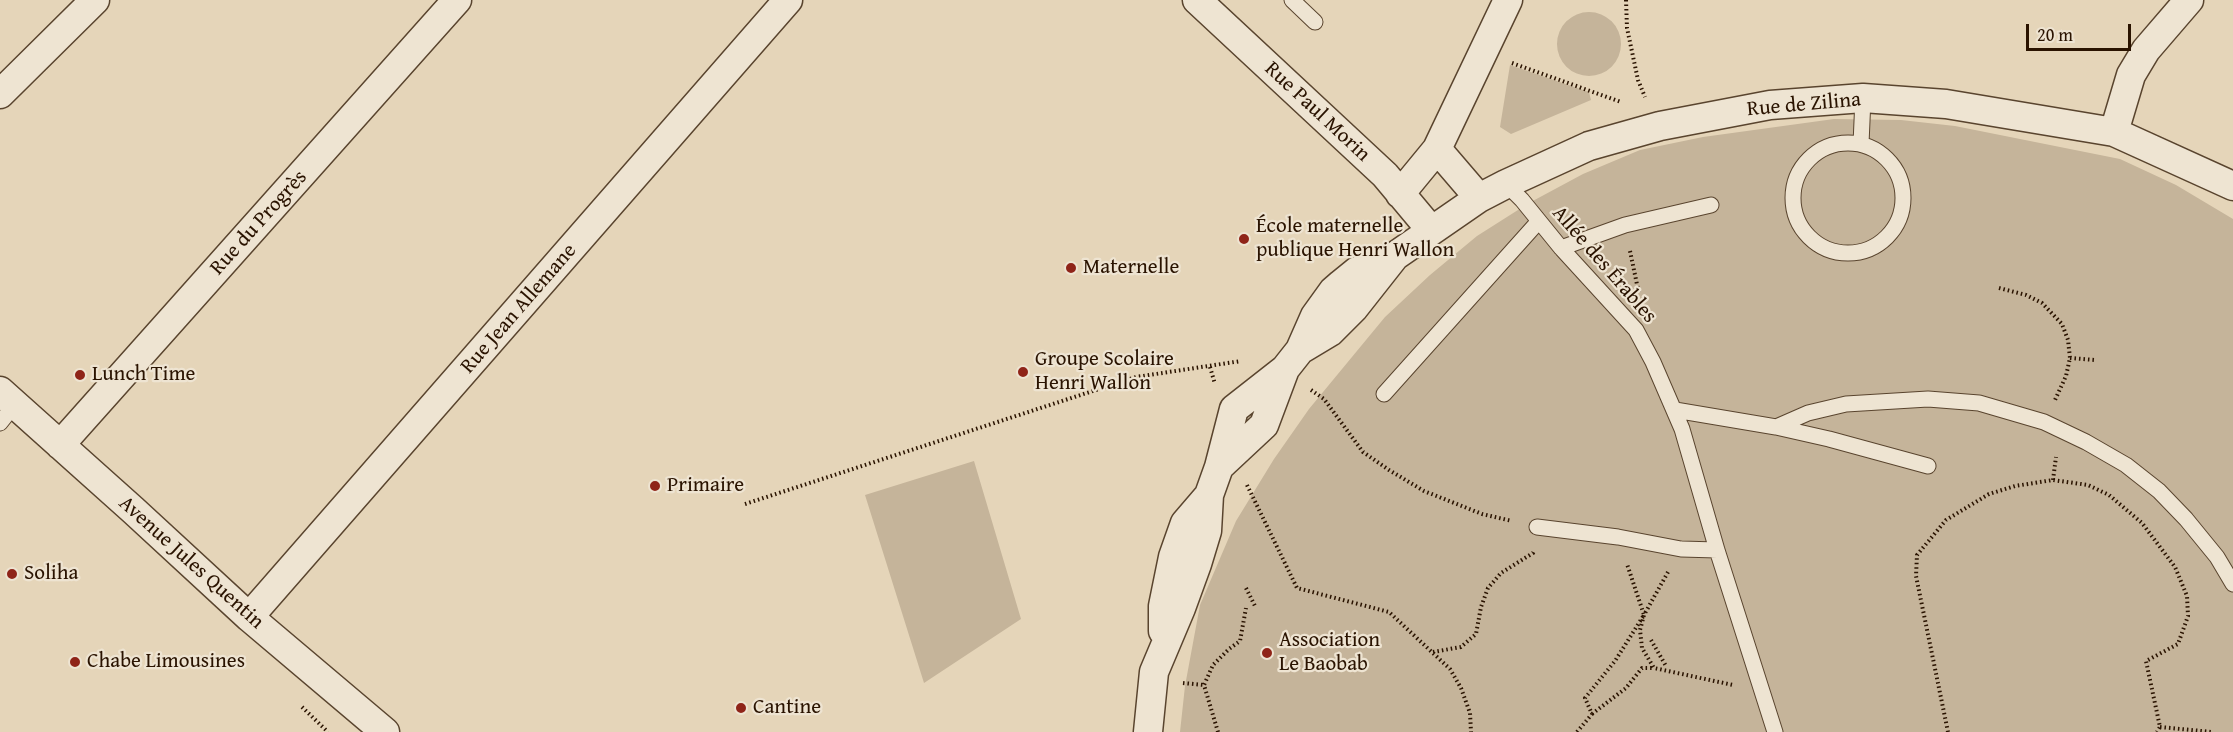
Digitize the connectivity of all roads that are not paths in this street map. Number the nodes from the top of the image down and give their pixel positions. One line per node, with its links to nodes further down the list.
1 (95, 0): 9 (street)
2 (457, 0): 26 (street, Rue du Progrès)
3 (788, 0): 31 (street, Rue Jean Allemane)
4 (1197, 0): 16 (street, Rue Paul Morin)
5 (1292, 0): 8 (lane)
6 (1508, 0): 13 (street)
7 (2189, 0): 11 (street)
8 (1315, 22)
9 (0, 94)
10 (1863, 98): 11 (street, Rue de Zilina); 12 (lane); 14 (street, Rue de Zilina)
11 (2114, 132): 15 (street, Rue de Zilina)
12 (1861, 144): 12 (lane)
13 (1437, 149): 16 (street); 17 (street)
14 (1506, 184): 17 (street, Rue de Zilina); 19 (lane, Allée des Érables)
15 (2233, 186)
16 (1400, 194): 20 (street, Rue Paul Morin)
17 (1479, 198): 20 (street, Rue de Zilina)
18 (1712, 205): 21 (lane)
19 (1538, 222): 21 (lane, Allée des Érables); 22 (lane)
20 (1431, 230): 33 (street, Rue de Zilina)
21 (1561, 248): 24 (lane, Allée des Érables)
22 (1384, 394)
23 (5, 406): 26 (street, Avenue Jules Quentin)
24 (1675, 411): 25 (lane); 29 (lane, Allée des Érables)
25 (1776, 427): 27 (lane); 30 (lane)
26 (60, 445): 31 (street, Avenue Jules Quentin)
27 (1928, 466)
28 (1537, 527): 29 (lane)
29 (1717, 550): 34 (lane, Allée des Érables)
30 (2233, 584)
31 (249, 617): 32 (street, Avenue Jules Quentin)
32 (385, 732)
33 (1148, 732)
34 (1775, 732)

